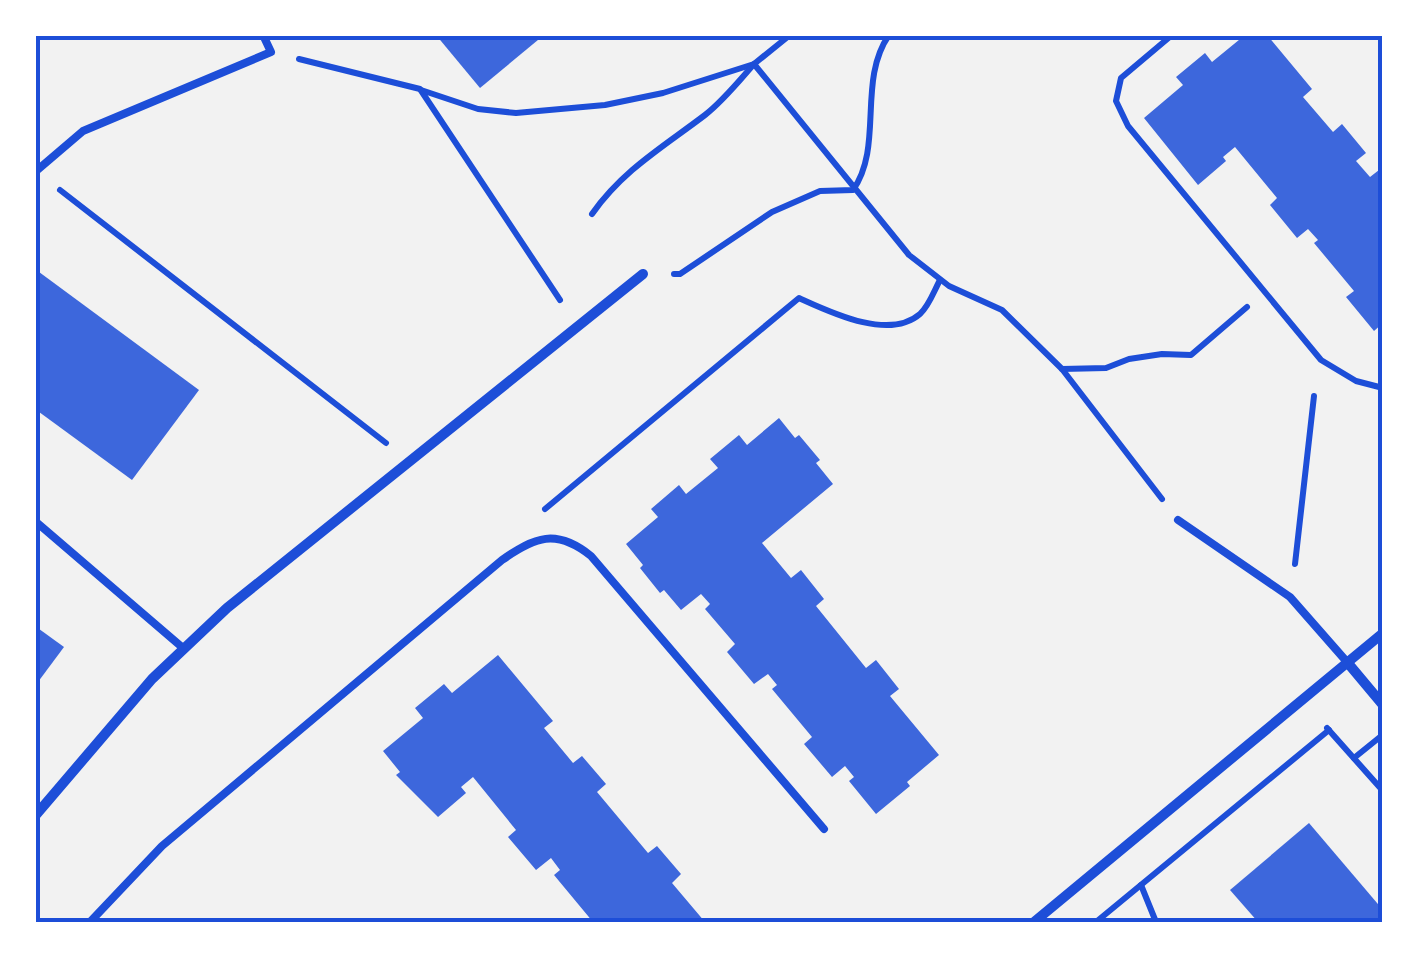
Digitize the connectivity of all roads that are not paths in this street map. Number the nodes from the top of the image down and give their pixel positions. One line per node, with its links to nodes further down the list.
1 (263, 35): 2 (lane)
2 (35, 171)
3 (642, 274): 7 (street)
4 (1178, 520): 8 (lane)
5 (35, 522): 7 (lane)
6 (1383, 633): 8 (street)
7 (183, 648): 10 (street)
8 (1347, 662): 9 (street); 13 (street)
9 (1383, 704)
10 (35, 816)
11 (824, 829): 12 (lane)
12 (90, 922)
13 (1034, 922)

